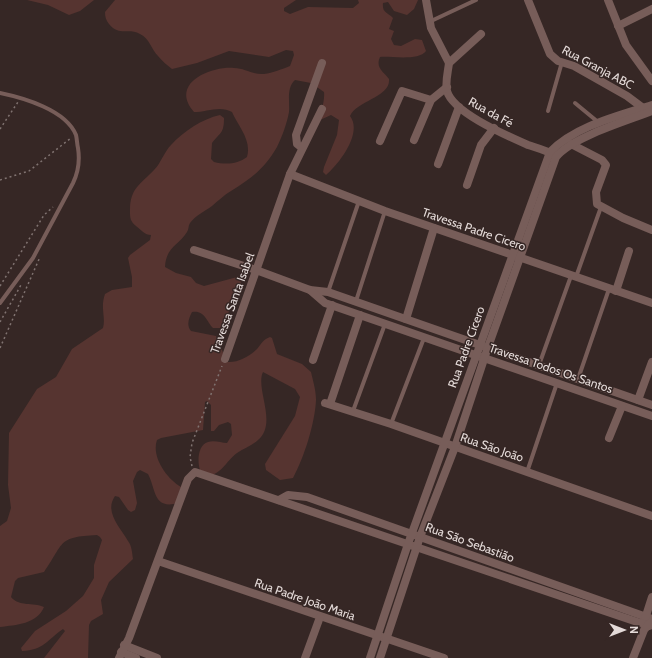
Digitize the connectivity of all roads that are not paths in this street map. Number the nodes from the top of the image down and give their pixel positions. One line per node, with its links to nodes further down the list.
1 (426, 0): 6 (street)
2 (476, 0): 6 (lane)
3 (528, 0): 9 (street, Rua Granja ABC)
4 (608, 0): 7 (street)
5 (652, 9): 7 (street)
6 (429, 22): 10 (street)
7 (618, 26): 12 (street)
8 (481, 34): 10 (street)
9 (562, 62): 19 (street, Rua Granja ABC); 21 (lane)
10 (449, 63): 13 (street)
11 (322, 64): 28 (street)
12 (652, 81)
13 (447, 87): 15 (street); 18 (street, Rua da Fé)
14 (0, 93): 49 (lane)
15 (431, 100): 25 (street); 26 (street)
16 (575, 103): 23 (lane)
17 (652, 104): 19 (street)
18 (459, 107): 24 (street, Rua da Fé); 30 (street)
19 (643, 108): 23 (street)
20 (322, 109): 28 (street, Travessa Santa Isabel)
21 (548, 111)
22 (652, 112): 27 (street, Rua Padre Cícero)
23 (600, 123): 29 (street)
24 (494, 128): 29 (street, Rua da Fé); 32 (street)
25 (380, 140)
26 (414, 140)
27 (571, 144): 29 (street, Rua Padre Cícero); 34 (street)
28 (302, 148): 31 (street, Travessa Santa Isabel)
29 (553, 155): 40 (street, Rua Padre Cícero); 41 (street, Rua Padre Cícero)
30 (438, 164)
31 (290, 174): 33 (street, Travessa Padre Cicero); 42 (street, Travessa Santa Isabel)
32 (467, 185)
33 (359, 201): 35 (street, Travessa Padre Cicero); 46 (lane)
34 (601, 208): 37 (street); 43 (lane)
35 (385, 211): 36 (street, Travessa Padre Cicero); 47 (lane)
36 (434, 228): 40 (street, Travessa Padre Cicero); 53 (street)
37 (652, 230)
38 (194, 250): 42 (street, Travessa Todos Os Santos)
39 (629, 251): 45 (street)
40 (512, 255): 41 (street, Travessa Padre Cicero); 56 (street, Rua Padre Cícero)
41 (521, 258): 43 (street, Travessa Padre Cicero); 57 (street, Rua Padre Cícero)
42 (256, 270): 44 (street, Travessa Todos Os Santos); 59 (street, Travessa Santa Isabel)
43 (573, 276): 45 (street, Travessa Padre Cicero); 63 (lane)
44 (310, 290): 46 (street, Travessa Todos Os Santos); 50 (street, Travessa Todos Os Santos)
45 (612, 290): 48 (street, Travessa Padre Cicero); 64 (lane)
46 (328, 292): 47 (street, Travessa Todos Os Santos)
47 (356, 301): 51 (street); 53 (street, Travessa Todos Os Santos)
48 (652, 303)
49 (0, 304)
50 (332, 305): 51 (street, Travessa Todos Os Santos); 61 (street)
51 (352, 312): 52 (street, Travessa Todos Os Santos)
52 (360, 315): 54 (street, Travessa Todos Os Santos); 71 (street, Rua São João)
53 (406, 319): 56 (street, Travessa Todos Os Santos)
54 (385, 323): 55 (street, Travessa Todos Os Santos); 71 (lane)
55 (424, 337): 58 (street, Travessa Todos Os Santos); 73 (lane)
56 (479, 344): 57 (street, Travessa Todos Os Santos); 58 (street, Rua Padre Cícero)
57 (488, 348): 60 (street, Rua Padre Cícero); 63 (street, Travessa Todos Os Santos)
58 (476, 355): 60 (street, Travessa Todos Os Santos); 75 (street, Rua Padre Cícero)
59 (225, 358)
60 (485, 358): 65 (street, Travessa Todos Os Santos); 76 (street, Rua Padre Cícero)
61 (313, 360)
62 (652, 362): 68 (street)
63 (539, 365): 64 (street, Travessa Todos Os Santos)
64 (578, 379): 66 (street, Travessa Todos Os Santos)
65 (557, 383): 67 (street, Travessa Todos Os Santos); 77 (lane)
66 (606, 388): 67 (street); 68 (street, Travessa Todos Os Santos)
67 (603, 399): 70 (street, Travessa Todos Os Santos)
68 (638, 400): 69 (street, Travessa Todos Os Santos)
69 (652, 405)
70 (622, 406): 72 (street, Travessa Todos Os Santos); 74 (street)
71 (353, 411): 73 (street, Rua São João)
72 (652, 416)
73 (391, 424): 75 (street, Rua São João)
74 (608, 438)
75 (445, 444): 76 (street, Rua São João); 80 (street, Rua Padre Cícero)
76 (455, 447): 77 (street, Rua São João); 81 (street, Rua Padre Cícero)
77 (527, 472): 79 (street, Rua São João)
78 (279, 500): 80 (street, Rua São Sebastião); 82 (street, Rua São Sebastião); 84 (street, Rua São Sebastião)
79 (652, 516)
80 (411, 534): 81 (street, Rua São Sebastião); 82 (street, Rua Padre Cícero)
81 (420, 537): 83 (street, Rua Padre Cícero); 85 (street, Rua São Sebastião)
82 (408, 544): 83 (street, Rua São Sebastião); 90 (street, Rua Padre Cícero)
83 (417, 547): 86 (street, Rua São Sebastião); 91 (street, Rua Padre Cícero)
84 (158, 561): 88 (street, Rua Padre João Maria); 92 (street)
85 (524, 574): 86 (street); 89 (street, Rua São Sebastião)
86 (522, 583): 89 (street, Rua São Sebastião)
87 (652, 597): 89 (street)
88 (320, 617): 90 (street, Rua Padre João Maria); 95 (street)
89 (649, 622): 99 (street)
90 (378, 636): 91 (street, Rua Padre João Maria); 96 (street, Rua Padre Cícero)
91 (386, 639): 97 (street, Rua Padre Cícero); 98 (street, Rua Padre João Maria)
92 (124, 653): 93 (street); 94 (street)
93 (136, 658)
94 (157, 658)
95 (305, 658)
96 (370, 658)
97 (380, 658)
98 (444, 658)
99 (633, 658)

